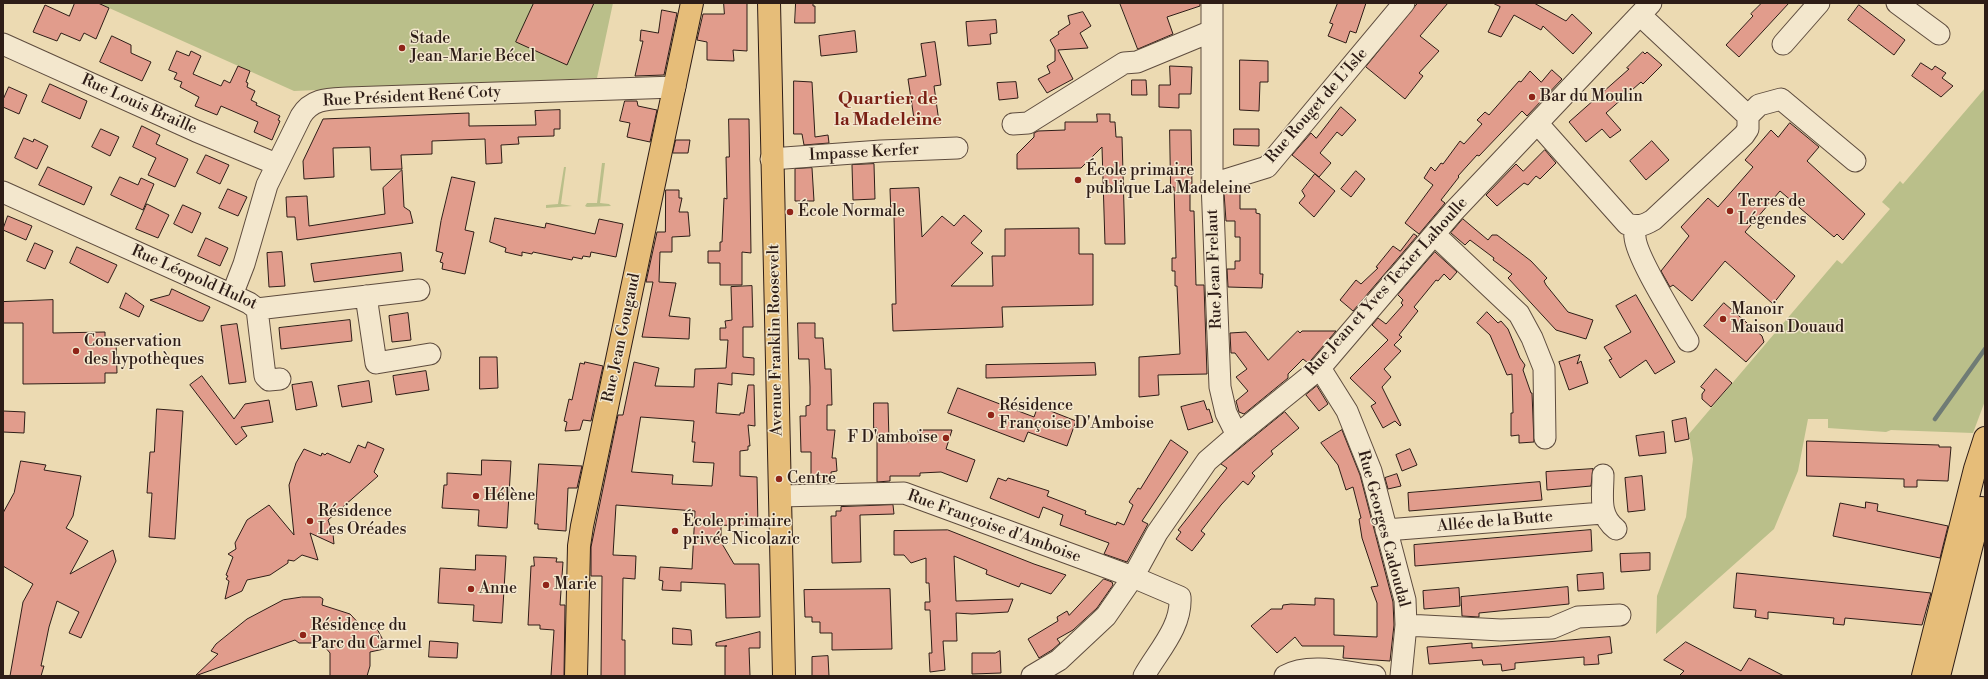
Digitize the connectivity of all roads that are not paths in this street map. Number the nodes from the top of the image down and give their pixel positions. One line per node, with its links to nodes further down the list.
1 (692, 3): 12 (main road, Rue Jean Gougaud)
2 (769, 3): 17 (main road, Avenue Franklin Roosevelt)
3 (1212, 3): 8 (street, Rue Jean Frelaut)
4 (1404, 3): 20 (street, Rue Rouget de L'Isle)
5 (1819, 3): 11 (street)
6 (1897, 3): 9 (street)
7 (1646, 9): 13 (street); 14 (street, Rue Jean et Yves Texier Lahoulle)
8 (1212, 31): 15 (street); 20 (street, Rue Jean Frelaut)
9 (1939, 34)
10 (3, 44): 19 (street, Rue Louis Braille)
11 (1783, 44)
12 (674, 87): 19 (street, Rue Président René Coty); 45 (main road, Rue Jean Gougaud)
13 (1748, 116): 18 (street); 22 (street)
14 (1537, 123): 22 (street); 23 (street, Rue Jean et Yves Texier Lahoulle)
15 (1013, 124)
16 (957, 148): 17 (street, Impasse Kerfer)
17 (771, 159): 37 (main road, Avenue Franklin Roosevelt)
18 (1855, 161)
19 (276, 164): 25 (street, Rue Président René Coty)
20 (1212, 182): 32 (street, Rue Jean Frelaut)
21 (3, 192): 25 (street, Rue Léopold Hulot)
22 (1639, 226): 28 (street)
23 (1434, 235): 30 (street, Rue Jean et Yves Texier Lahoulle); 33 (street)
24 (418, 290): 26 (street, Rue Léopold Hulot)
25 (232, 295): 27 (street, Rue Léopold Hulot)
26 (366, 296): 27 (street, Rue Léopold Hulot); 29 (street)
27 (258, 309): 31 (street)
28 (1688, 341)
29 (430, 354)
30 (1320, 368): 32 (street, Rue Jean et Yves Texier Lahoulle); 40 (street, Rue Georges Cadoudal)
31 (280, 379)
32 (1237, 435): 42 (street, Rue Jean et Yves Texier Lahoulle)
33 (1545, 438)
34 (1985, 438): 36 (main road)
35 (1603, 475): 38 (street)
36 (1981, 482): 41 (main road); 52 (main road)
37 (780, 496): 42 (street, Rue Françoise d'Amboise); 46 (main road, Avenue Franklin Roosevelt)
38 (1603, 513): 39 (street); 40 (street, Allée de la Butte)
39 (1616, 529)
40 (1386, 530): 44 (street, Rue Georges Cadoudal)
41 (1979, 543): 53 (main road)
42 (1133, 578): 47 (street, Rue Jean et Yves Texier Lahoulle); 48 (street, Rue Françoise d'Amboise)
43 (1620, 615): 44 (street)
44 (1406, 625): 51 (street, Rue Georges Cadoudal)
45 (576, 676)
46 (784, 676)
47 (1032, 676)
48 (1144, 676)
49 (1285, 676): 50 (street)
50 (1375, 676)
51 (1401, 676)
52 (1923, 676)
53 (1939, 676)

